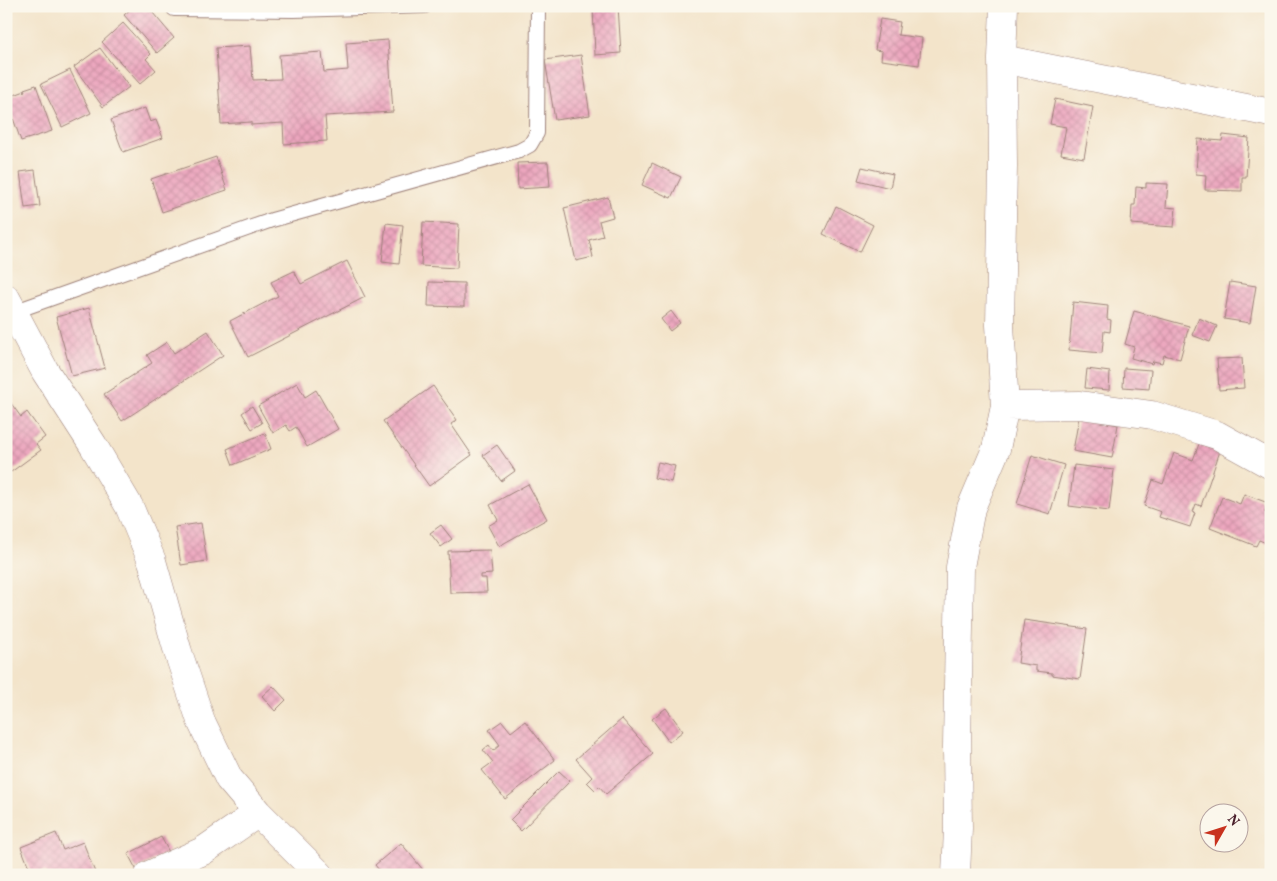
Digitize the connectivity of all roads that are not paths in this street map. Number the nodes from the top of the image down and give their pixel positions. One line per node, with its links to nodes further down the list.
1 (425, 6): 4 (lane)
2 (538, 6): 7 (lane)
3 (1004, 6): 5 (street)
4 (174, 9)
5 (1002, 59): 6 (street); 8 (street)
6 (1271, 113)
7 (10, 305): 10 (street)
8 (1005, 406): 9 (street); 14 (street)
9 (1271, 465)
10 (258, 813): 11 (street); 12 (street)
11 (294, 863): 13 (street)
12 (149, 875)
13 (320, 875)
14 (956, 875)

